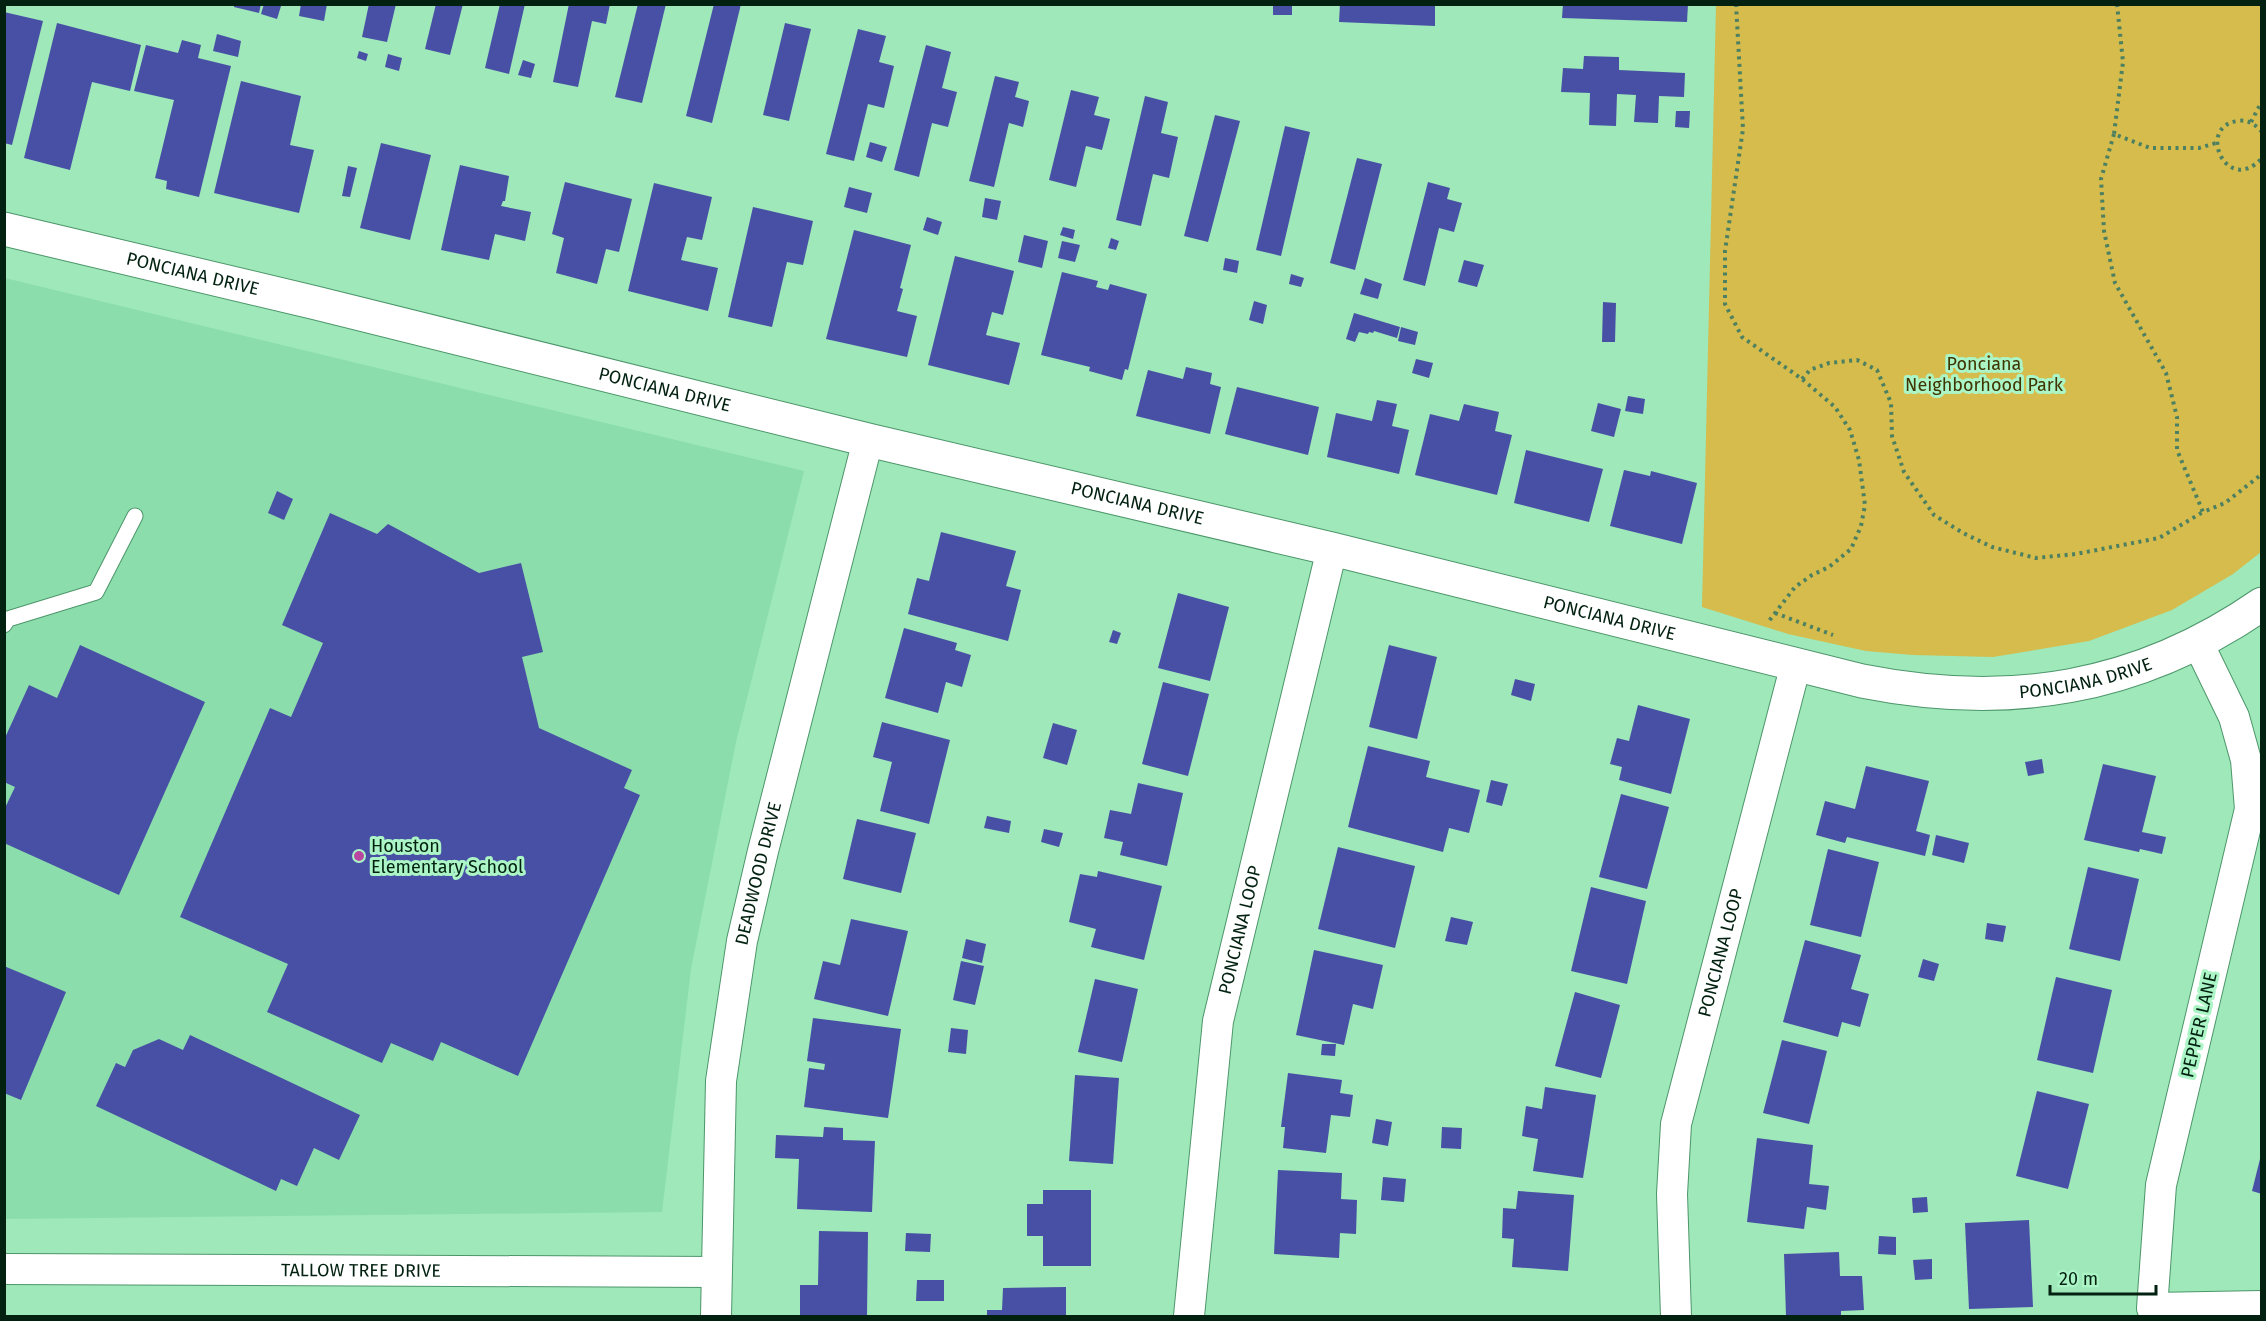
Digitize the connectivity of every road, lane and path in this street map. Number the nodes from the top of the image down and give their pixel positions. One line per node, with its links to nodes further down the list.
1 (1736, 4): 10 (path)
2 (2117, 4): 6 (path)
3 (2262, 101): 4 (path)
4 (2251, 122): 5 (path); 7 (path)
5 (2262, 132)
6 (2114, 134): 7 (path); 13 (path)
7 (2216, 143): 8 (path)
8 (2262, 158)
9 (4, 229): 11 (street, PONCIANA DRIVE)
10 (1802, 379): 13 (path); 17 (path)
11 (868, 440): 15 (street, PONCIANA DRIVE); 22 (street, DEADWOOD DRIVE)
12 (2262, 474): 13 (path)
13 (2203, 512)
14 (135, 516): 18 (lane)
15 (1332, 549): 20 (street, PONCIANA DRIVE); 25 (street, PONCIANA LOOP)
16 (2262, 604): 19 (street, PONCIANA DRIVE)
17 (1767, 624)
18 (4, 625)
19 (2199, 643): 20 (street, PONCIANA DRIVE); 23 (street, PEPPER LANE)
20 (1796, 664): 26 (street, PONCIANA LOOP)
21 (4, 1269): 22 (street, TALLOW TREE DRIVE)
22 (716, 1272): 24 (street, DEADWOOD DRIVE)
23 (2262, 1306)
24 (716, 1317)
25 (1189, 1317)
26 (1676, 1317)

